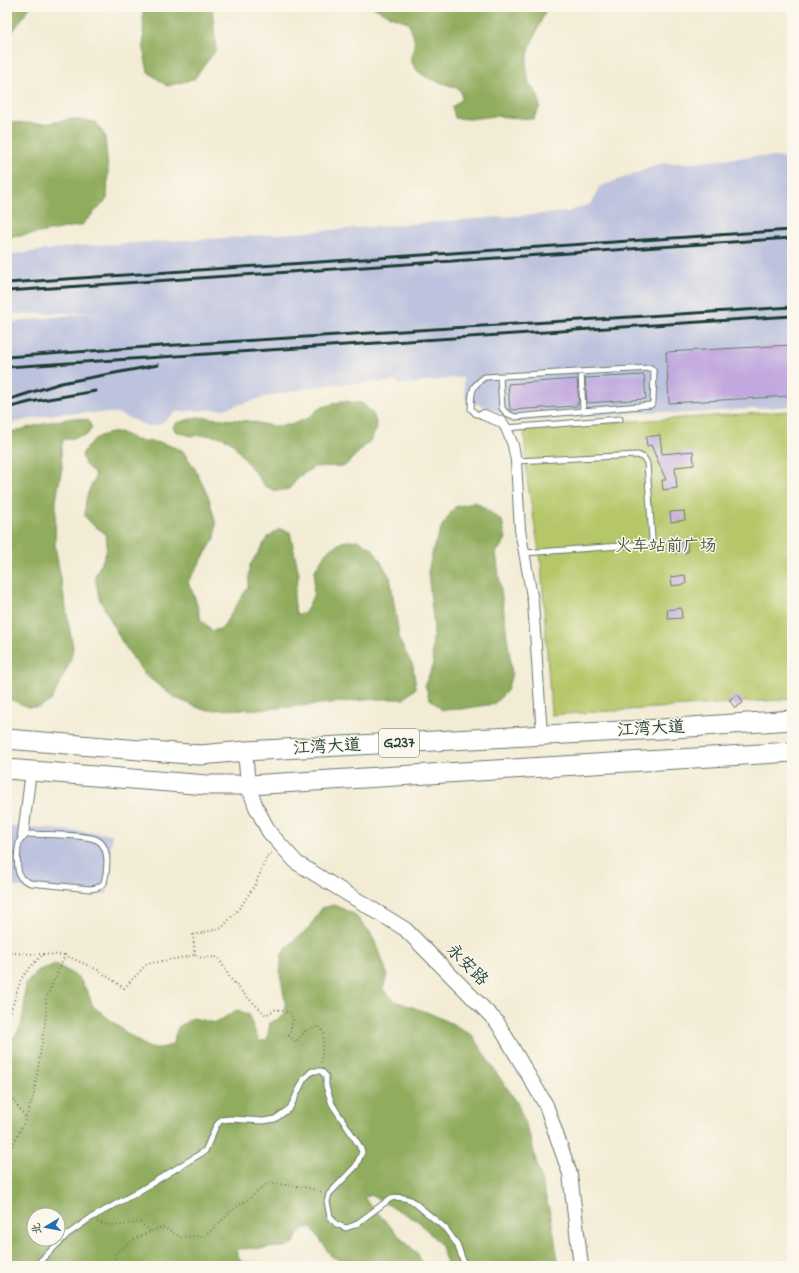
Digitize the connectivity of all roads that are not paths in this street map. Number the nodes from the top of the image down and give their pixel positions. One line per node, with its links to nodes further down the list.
1 (581, 372): 2 (lane); 3 (lane); 3 (lane)
2 (500, 377): 3 (lane); 4 (lane)
3 (583, 411)
4 (484, 415): 6 (street)
5 (620, 419): 6 (lane)
6 (506, 428): 7 (street)
7 (516, 461): 8 (street); 8 (lane)
8 (524, 553): 10 (street)
9 (792, 720): 10 (highway, 江湾大道 / G237)
10 (542, 735): 12 (highway, 江湾大道 / G237)
11 (7, 739): 12 (highway, 江湾大道 / G237)
12 (245, 751): 16 (street, 永安路)
13 (792, 752): 16 (highway, 江湾大道 / G237)
14 (7, 769): 15 (highway, 江湾大道 / G237)
15 (31, 771): 16 (highway, 江湾大道 / G237); 17 (street)
16 (248, 785): 20 (street, 永安路)
17 (23, 835): 17 (lane)
18 (35, 1266): 19 (lane)
19 (465, 1266)
20 (581, 1266)

